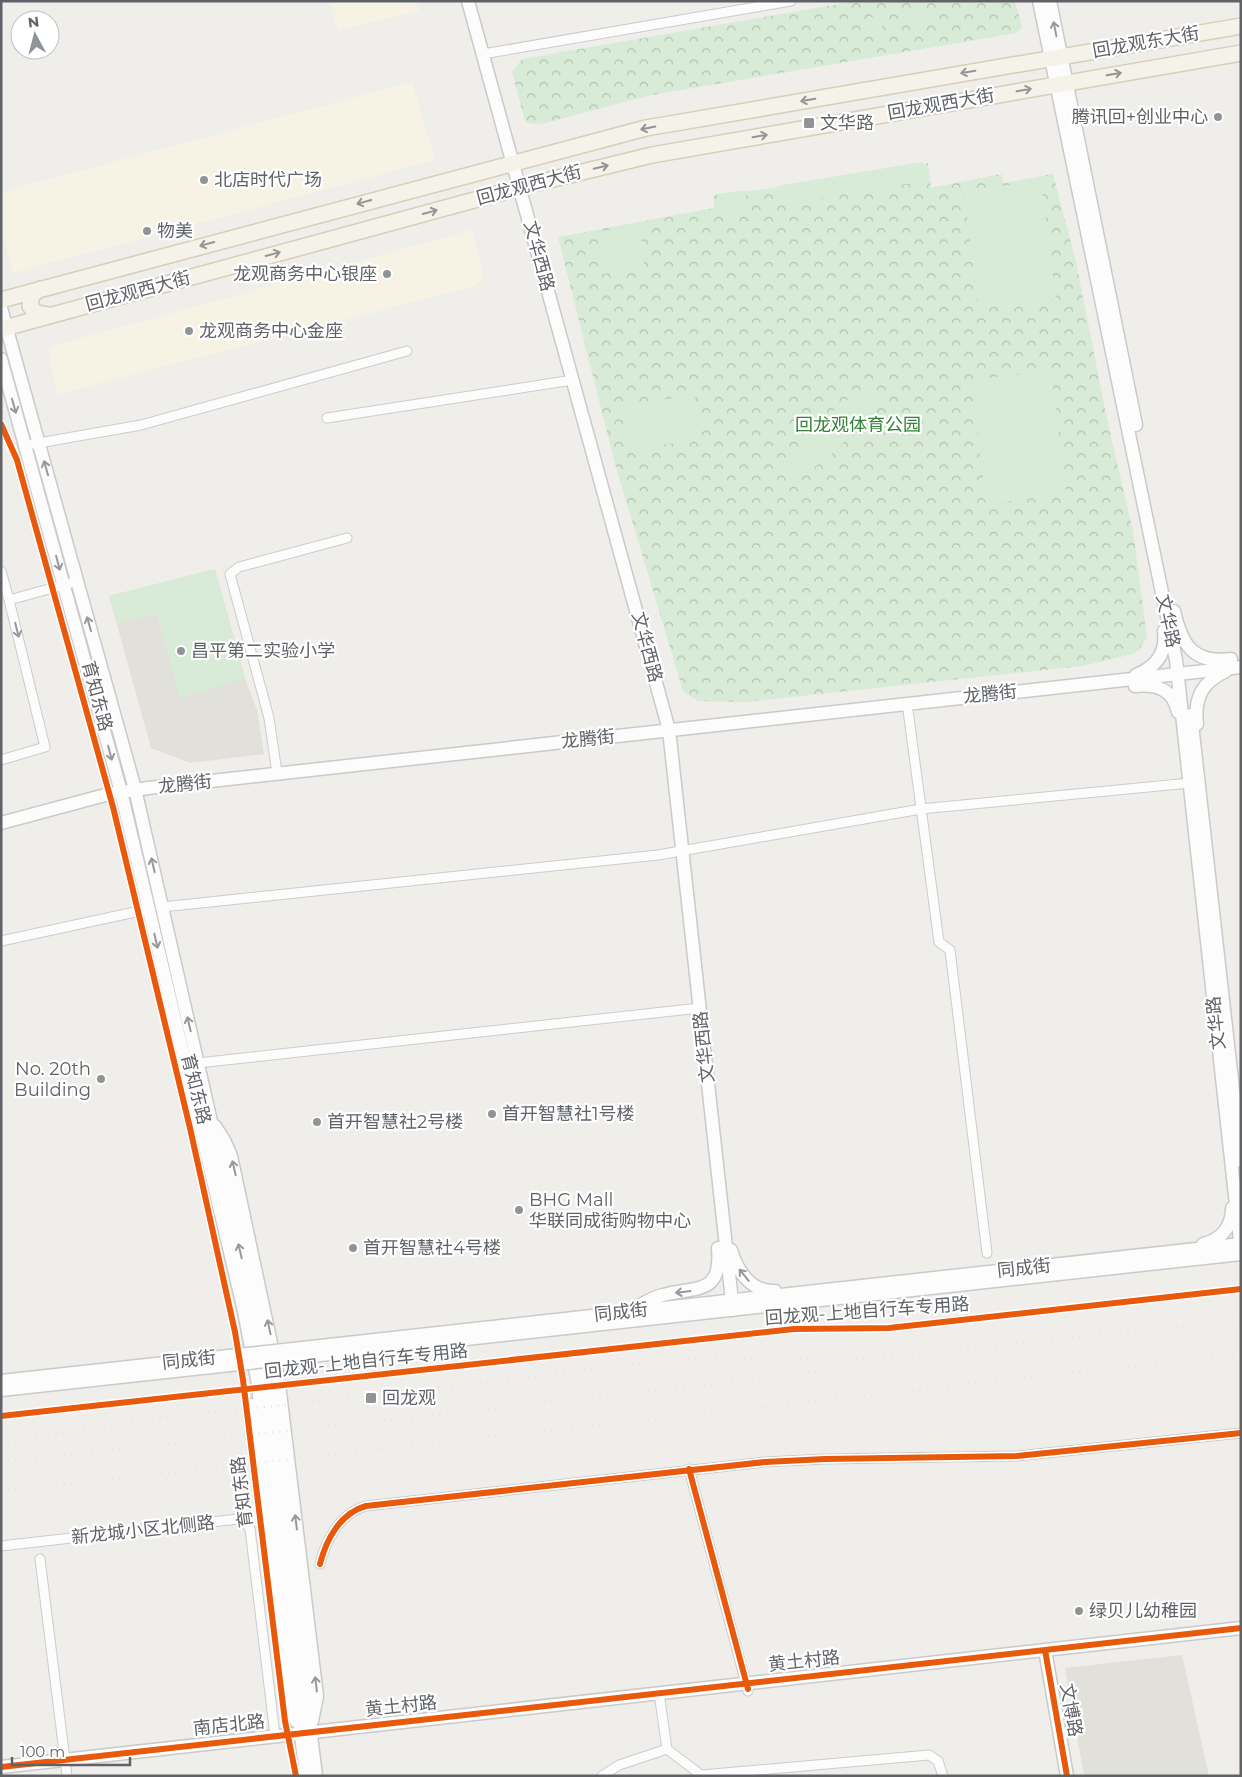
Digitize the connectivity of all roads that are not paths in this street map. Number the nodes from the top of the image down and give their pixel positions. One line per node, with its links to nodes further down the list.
1 (468, 1): 8 (main road, 文华西路)
2 (791, 1): 5 (street)
3 (1039, 1): 9 (main road, 文华路)
4 (1050, 1): 9 (main road, 文华路, one-way to 4)
5 (747, 5): 8 (street)
6 (1241, 26): 9 (main road, 回龙观东大街)
7 (1241, 52): 10 (main road, 回龙观东大街, one-way to 7)
8 (482, 54): 11 (main road, 文华西路)
9 (1056, 57): 10 (main road, 文华路); 11 (main road, 回龙观西大街, one-way to 11)
10 (1061, 84): 12 (main road, 回龙观西大街, one-way to 10); 25 (main road, 文华路); 30 (main road, 文华路)
11 (513, 163): 12 (main road, 文华西路); 13 (main road, 回龙观西大街, one-way to 13)
12 (519, 187): 16 (main road, 回龙观西大街, one-way to 12); 20 (main road, 文华西路)
13 (40, 289): 14 (main road, 回龙观西大街); 16 (main road)
14 (1, 300)
15 (1, 308): 17 (main road, 育知东路)
16 (48, 315): 17 (main road, 回龙观西大街)
17 (4, 328): 22 (main road, 育知东路)
18 (407, 351): 22 (street)
19 (1, 359): 23 (main road, 育知东路, one-way to 23)
20 (573, 380): 21 (street); 37 (main road, 文华西路)
21 (327, 418)
22 (39, 443): 23 (street); 27 (main road, 育知东路, one-way to 22)
23 (25, 446): 28 (main road, 育知东路, one-way to 28)
24 (347, 538): 39 (street)
25 (1154, 555): 33 (main road, 文华路); 34 (main road)
26 (1, 571): 29 (street)
27 (78, 581): 28 (street); 41 (main road, 育知东路, one-way to 27)
28 (64, 585): 29 (street); 42 (main road, 育知东路, one-way to 42)
29 (10, 600): 38 (street, one-way to 38)
30 (1174, 612): 31 (main road); 33 (main road, 文华路)
31 (1241, 658)
32 (1241, 667): 33 (main road, 龙腾街); 40 (main road)
33 (1182, 673): 34 (main road, 龙腾街); 40 (main road, 文华路)
34 (1099, 682): 35 (main road, 龙腾街)
35 (1075, 685): 36 (main road, 龙腾街); 40 (main road)
36 (907, 704): 37 (main road, 龙腾街); 43 (street)
37 (669, 730): 39 (main road, 龙腾街); 45 (main road, 文华西路)
38 (1, 760)
39 (277, 773): 41 (main road, 龙腾街)
40 (1194, 782): 43 (street); 52 (main road, 文华路); 53 (main road, 文华路)
41 (136, 789): 42 (main road, 龙腾街); 46 (main road, 育知东路, one-way to 41)
42 (121, 792): 44 (main road, 龙腾街); 47 (main road, 育知东路)
43 (921, 809): 45 (street); 58 (street)
44 (1, 823)
45 (683, 850): 46 (street); 49 (main road, 文华西路)
46 (162, 907): 50 (main road, 育知东路, one-way to 46)
47 (149, 909): 48 (street); 51 (main road, 育知东路, one-way to 51)
48 (1, 941)
49 (700, 1008): 50 (street); 54 (main road, 文华西路)
50 (198, 1063): 51 (main road, 育知东路)
51 (203, 1114): 79 (main road, 育知东路); 79 (main road)
52 (1227, 1125): 56 (main road, 文华路); 60 (main road)
53 (1241, 1160)
54 (720, 1195): 55 (main road, 文华西路); 63 (main road, one-way to 63)
55 (723, 1223): 61 (main road, one-way to 55); 62 (main road, 文华西路)
56 (1240, 1244): 57 (main road, 文华路); 60 (main road, 同成街)
57 (1241, 1250)
58 (987, 1253)
59 (1241, 1254): 62 (main road, 同成街)
60 (1130, 1256): 61 (main road, 同成街)
61 (857, 1286): 62 (main road, 同成街)
62 (732, 1305): 63 (main road, 同成街); 64 (main road, 同成街)
63 (616, 1313): 64 (main road, 同成街)
64 (293, 1353): 65 (main road, 同成街, bridge)
65 (230, 1360): 66 (main road, 同成街); 67 (main road, 同成街)
66 (1, 1381)
67 (1, 1390)
68 (1241, 1433): 69 (street)
69 (689, 1469): 72 (street); 76 (street)
70 (1, 1546): 78 (street, 新龙城小区北侧路)
71 (40, 1559): 82 (street)
72 (320, 1564)
73 (1241, 1628): 75 (main road, 黄土村路)
74 (1241, 1636): 75 (main road, 黄土村路)
75 (1046, 1654): 76 (main road, 黄土村路); 88 (main road, 文博路)
76 (747, 1687): 77 (main road, 黄土村路)
77 (660, 1697): 79 (main road, 黄土村路); 80 (street)
78 (275, 1735): 79 (main road, 南店北路); 82 (main road, 南店北路)
79 (306, 1736): 82 (main road, 南店北路); 84 (main road, 育知东路); 85 (main road, 育知东路)
80 (667, 1749): 86 (street); 87 (street)
81 (1, 1767): 82 (main road, 南店北路)
82 (66, 1767): 83 (main road, 南店北路)
83 (1, 1775)
84 (306, 1776)
85 (316, 1776)
86 (602, 1776)
87 (943, 1776)
88 (1067, 1776)

